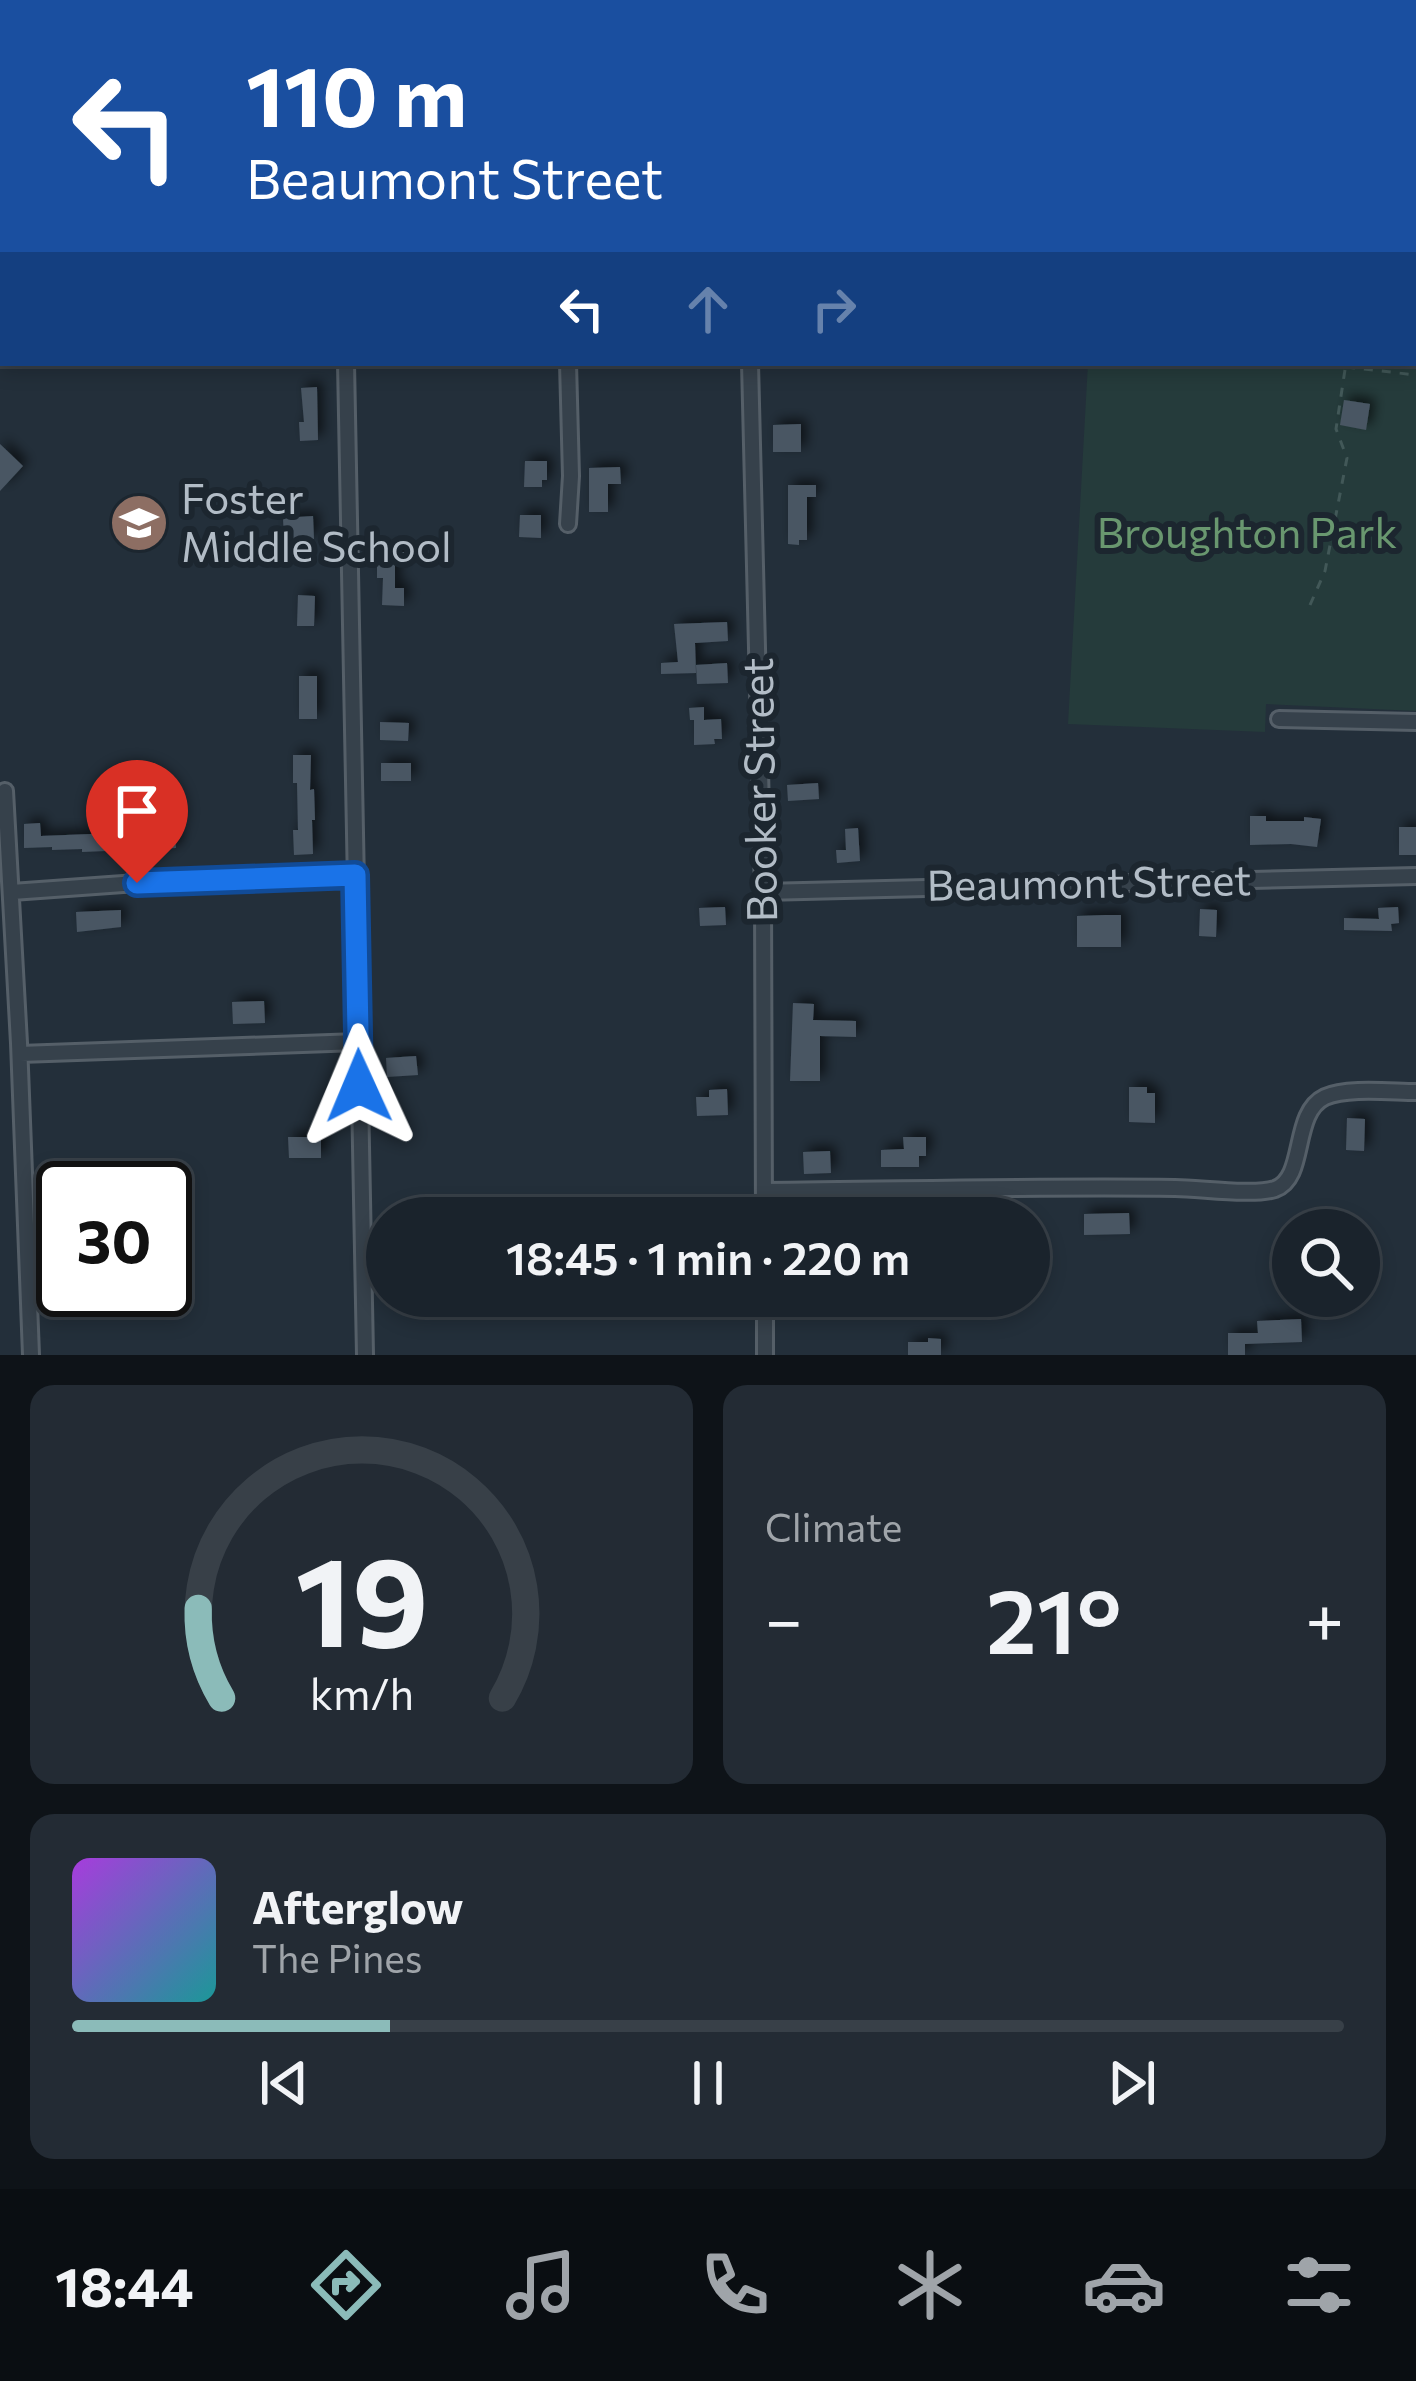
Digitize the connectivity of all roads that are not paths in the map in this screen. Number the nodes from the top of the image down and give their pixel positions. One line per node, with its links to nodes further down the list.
1 (346, 366): 8 (street)
2 (568, 366): 4 (street)
3 (750, 366): 11 (street, Booker Street)
4 (568, 524)
5 (1280, 719): 6 (street)
6 (1416, 722)
7 (5, 791): 10 (street)
8 (355, 875): 10 (street); 12 (street)
9 (1416, 875): 11 (street, Beaumont Street)
10 (12, 892): 13 (street)
11 (763, 892): 15 (street, Booker Street)
12 (358, 1042): 13 (street); 19 (street)
13 (20, 1054): 18 (street)
14 (1416, 1092): 15 (street)
15 (764, 1191): 16 (street, Booker Street)
16 (764, 1197)
17 (765, 1317): 20 (street)
18 (31, 1355)
19 (365, 1355)
20 (765, 1355)

